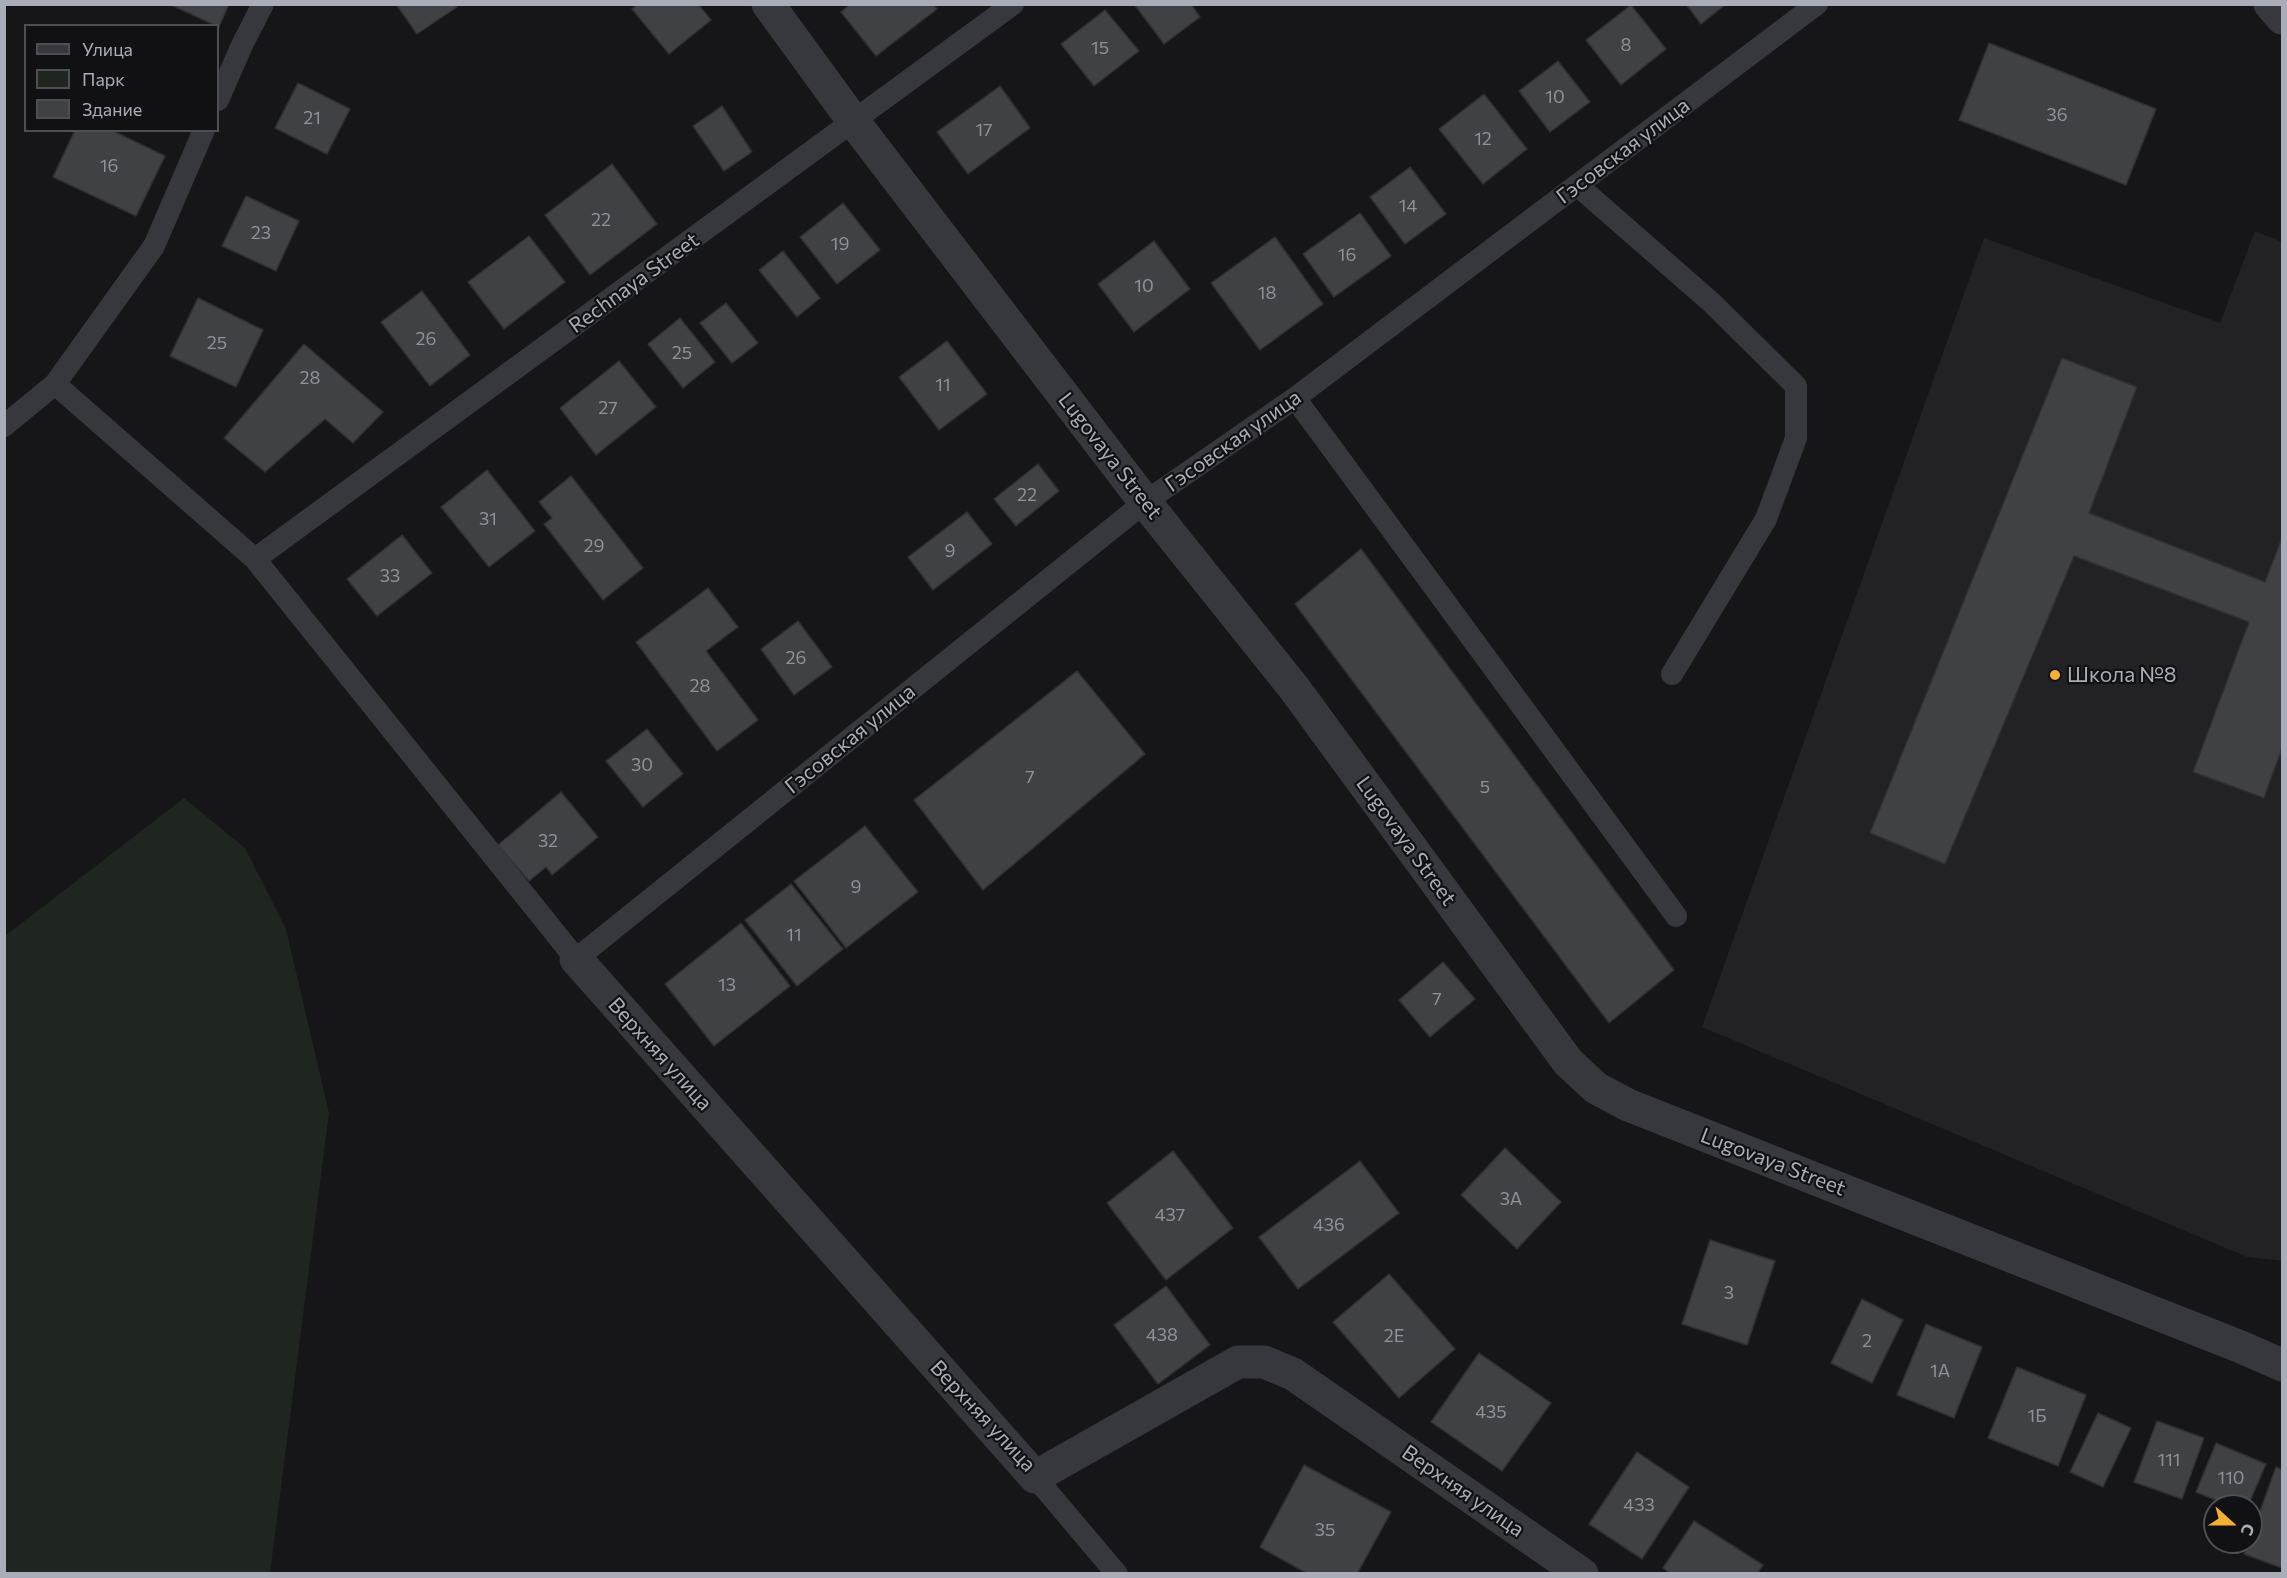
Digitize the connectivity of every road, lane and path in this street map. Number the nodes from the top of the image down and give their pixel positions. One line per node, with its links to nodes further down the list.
1 (262, 4): 7 (lane)
2 (768, 4): 8 (street, Lugovaya Street)
3 (1013, 4): 8 (lane, Rechnaya Street)
4 (1816, 4): 10 (lane, Гэсовская улица)
5 (2270, 4): 6 (street)
6 (2283, 18)
7 (219, 98)
8 (854, 122): 14 (street, Lugovaya Street); 15 (lane, Rechnaya Street)
9 (203, 132): 11 (lane)
10 (1577, 185): 12 (lane, Гэсовская улица); 16 (lane)
11 (55, 384): 13 (lane); 15 (lane)
12 (1295, 398): 14 (lane, Гэсовская улица); 17 (lane)
13 (4, 426)
14 (1145, 502): 18 (lane, Гэсовская улица); 19 (street, Lugovaya Street)
15 (255, 559): 18 (lane)
16 (1672, 674)
17 (1676, 916)
18 (576, 959): 20 (street, Верхняя улица)
19 (2283, 1365)
20 (1035, 1477): 21 (lane); 22 (street, Верхняя улица)
21 (1117, 1574)
22 (1582, 1574)

